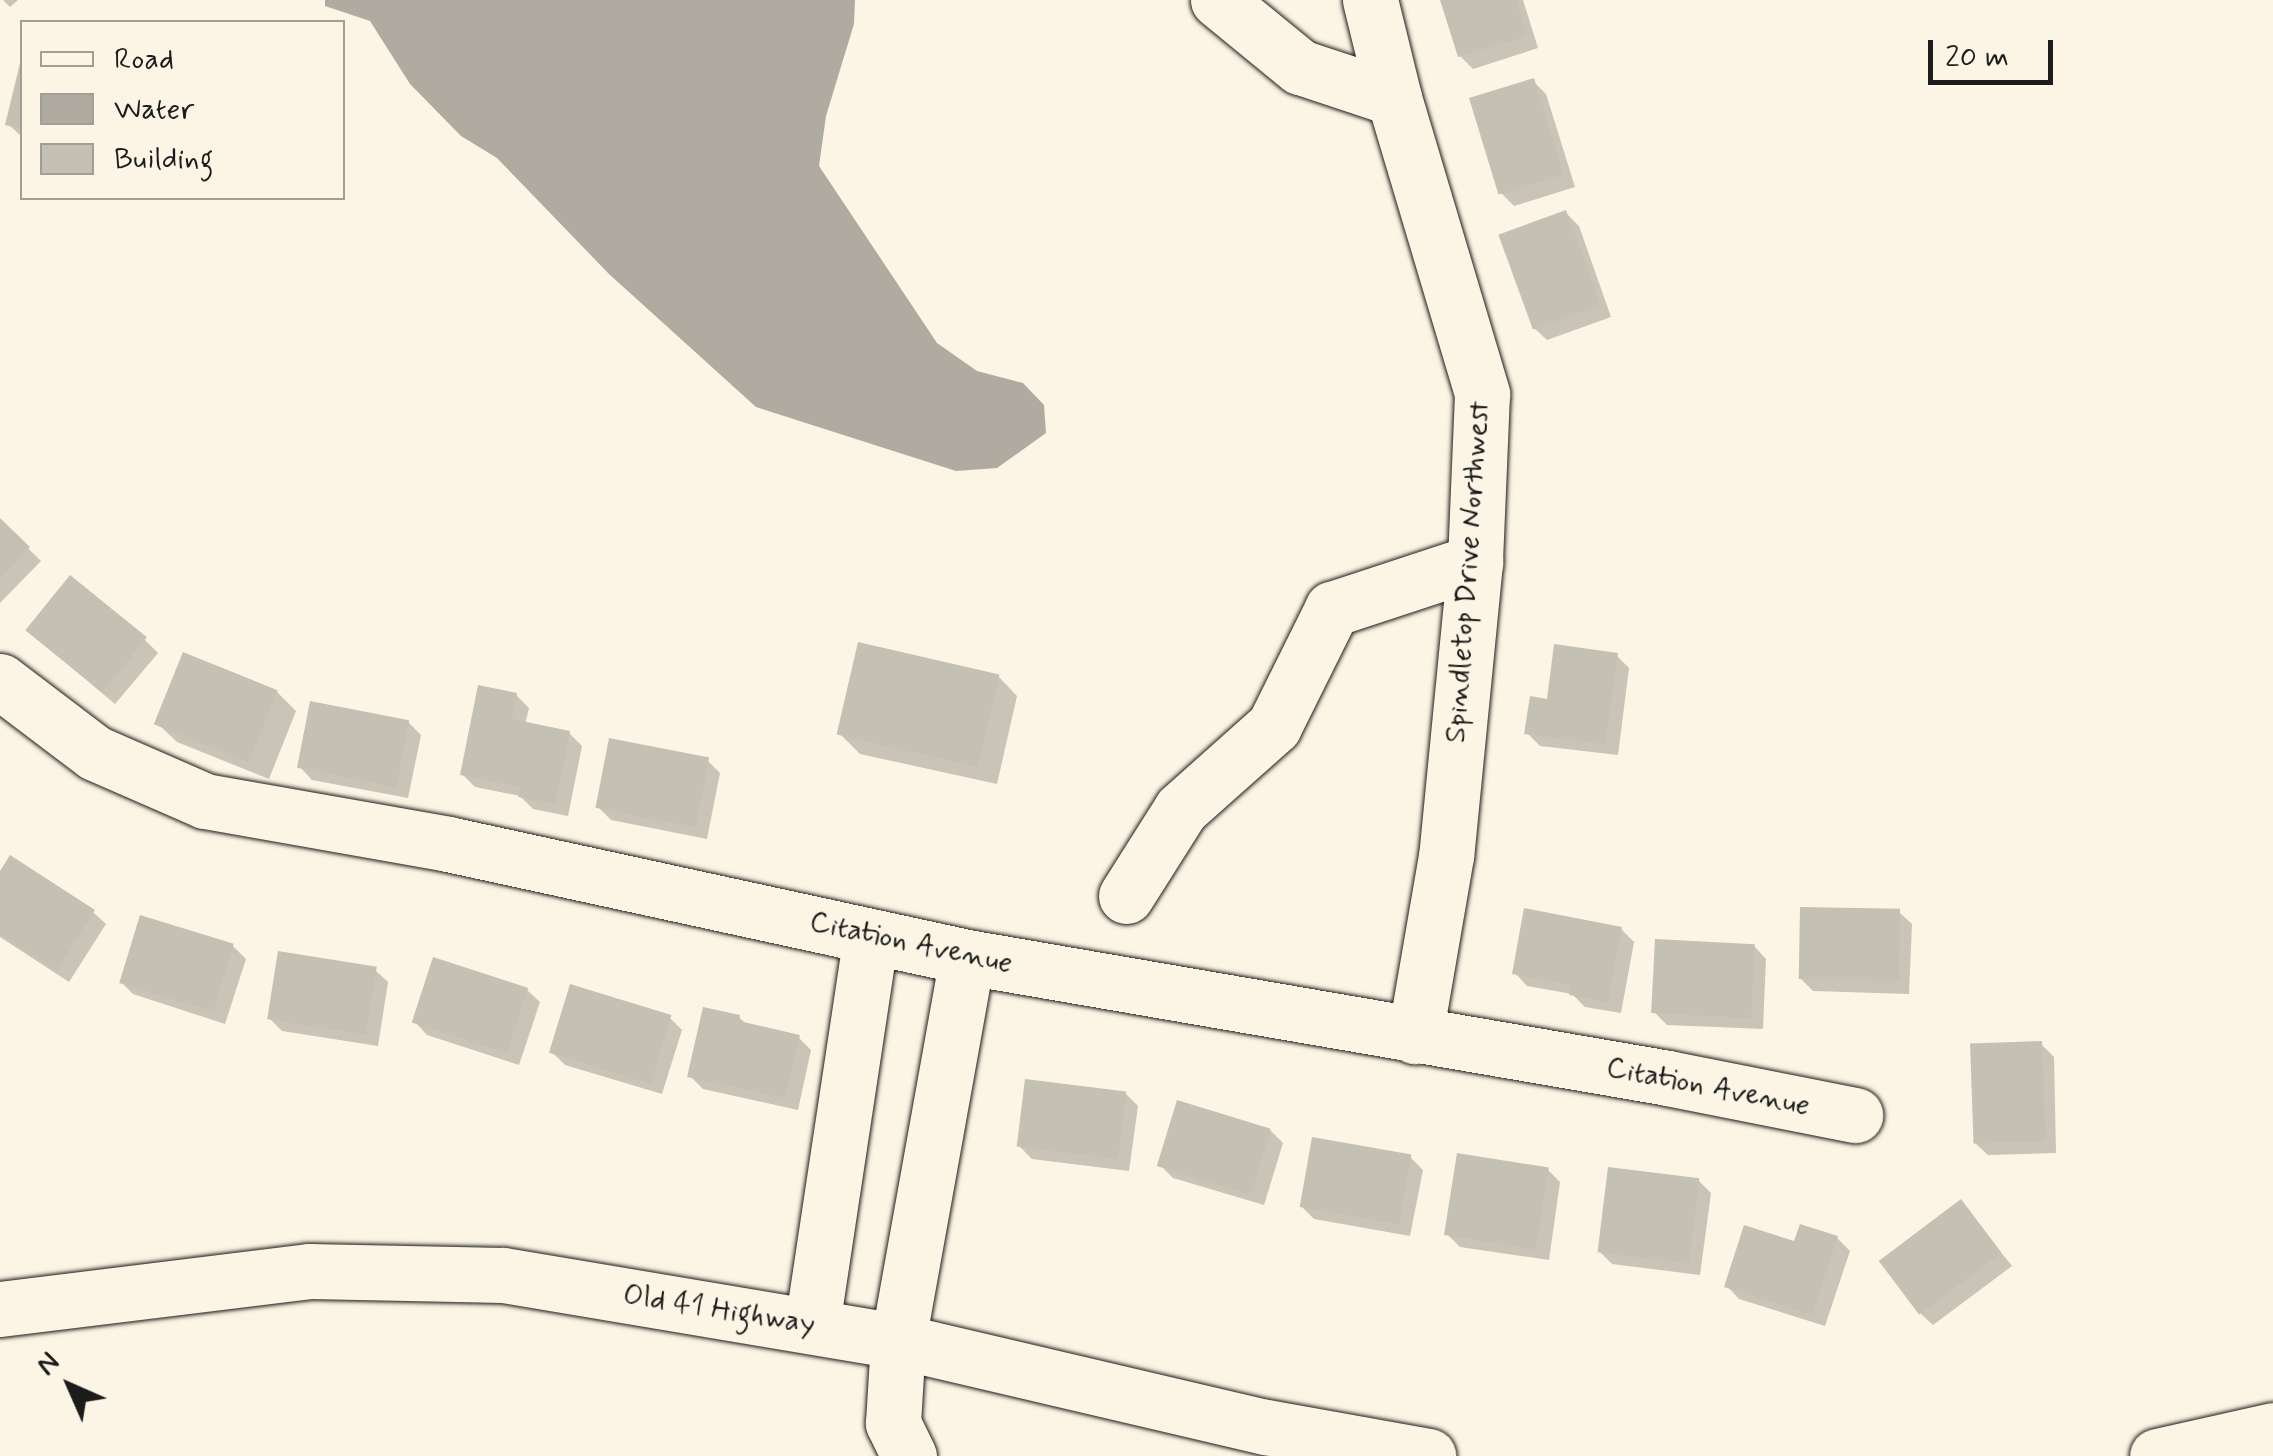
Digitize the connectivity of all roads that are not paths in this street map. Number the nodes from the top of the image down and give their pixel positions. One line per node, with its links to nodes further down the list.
1 (1218, 0): 3 (street)
2 (1370, 0): 3 (street, Spindletop Drive Northwest)
3 (1394, 98): 4 (street, Spindletop Drive Northwest)
4 (1475, 562): 6 (street); 9 (street, Spindletop Drive Northwest)
5 (0, 681): 7 (street, Citation Avenue)
6 (1126, 896)
7 (872, 936): 8 (street, Citation Avenue); 12 (street)
8 (967, 957): 9 (street, Citation Avenue); 13 (street)
9 (1415, 1036): 10 (street, Citation Avenue)
10 (1855, 1115)
11 (0, 1309): 12 (street, Old 41 Highway)
12 (812, 1324): 13 (street, Old 41 Highway)
13 (898, 1341): 15 (street); 16 (street, Old 41 Highway)
14 (2273, 1430): 17 (street)
15 (909, 1456)
16 (1428, 1456)
17 (2157, 1456)

